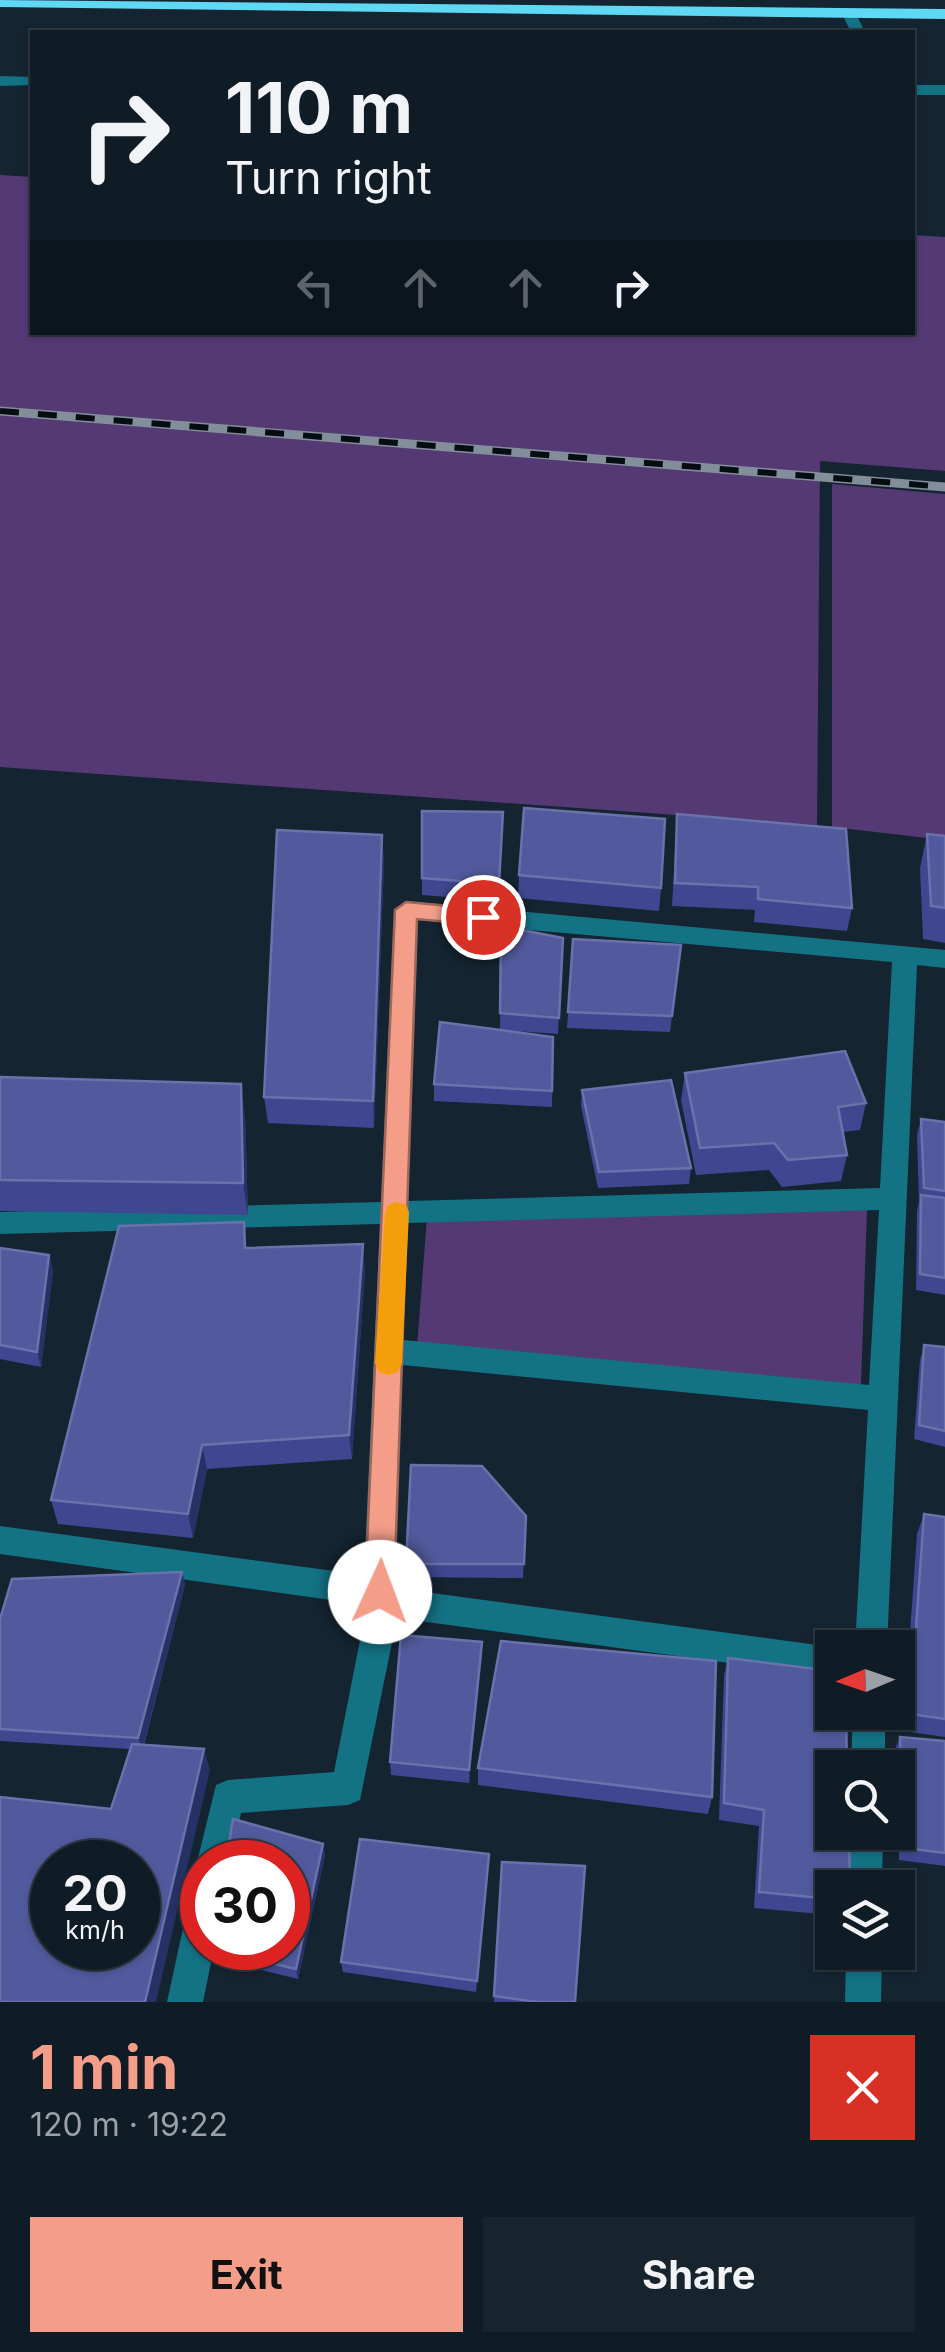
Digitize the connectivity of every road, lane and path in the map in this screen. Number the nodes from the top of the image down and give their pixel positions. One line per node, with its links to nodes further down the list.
1 (0, 2): 2 (highway)
2 (848, 12): 3 (highway); 4 (street)
3 (945, 14)
4 (857, 30)
5 (0, 81): 6 (street)
6 (30, 81)
7 (915, 90): 8 (street)
8 (945, 90)
9 (905, 954): 10 (street); 11 (street); 12 (street)
10 (945, 959)
11 (890, 1199): 12 (street); 15 (street)
12 (397, 1213): 13 (street); 14 (street)
13 (0, 1223)
14 (389, 1352): 15 (street); 16 (street)
15 (884, 1399): 17 (street)
16 (0, 1540)
17 (871, 1630)
18 (815, 1660): 19 (street)
19 (219, 1840)
20 (192, 1970): 22 (street)
21 (864, 1970): 23 (street)
22 (185, 2002)
23 (863, 2002)

